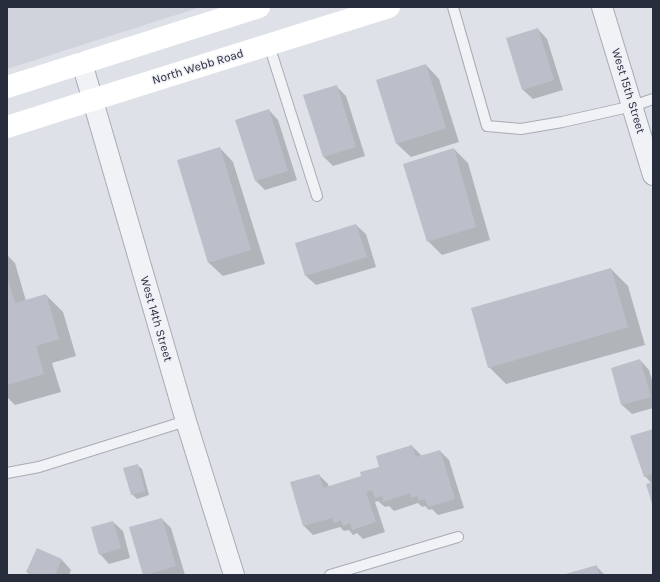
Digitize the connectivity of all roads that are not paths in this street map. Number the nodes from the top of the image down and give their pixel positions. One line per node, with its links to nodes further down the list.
1 (259, 7): 6 (main road)
2 (390, 7): 5 (main road, North Webb Road)
3 (453, 7): 10 (lane)
4 (602, 7): 10 (street, West 15th Street)
5 (270, 44): 9 (main road, North Webb Road); 13 (lane)
6 (82, 63): 7 (main road); 9 (street, West 14th Street)
7 (7, 87)
8 (653, 99): 10 (lane)
9 (92, 100): 11 (main road, North Webb Road); 14 (street, West 14th Street)
10 (632, 106): 12 (street, West 15th Street)
11 (7, 127)
12 (653, 175)
13 (316, 196)
14 (186, 421): 15 (lane); 17 (street, West 14th Street)
15 (7, 473)
16 (458, 537): 18 (lane)
17 (234, 575)
18 (330, 575)

